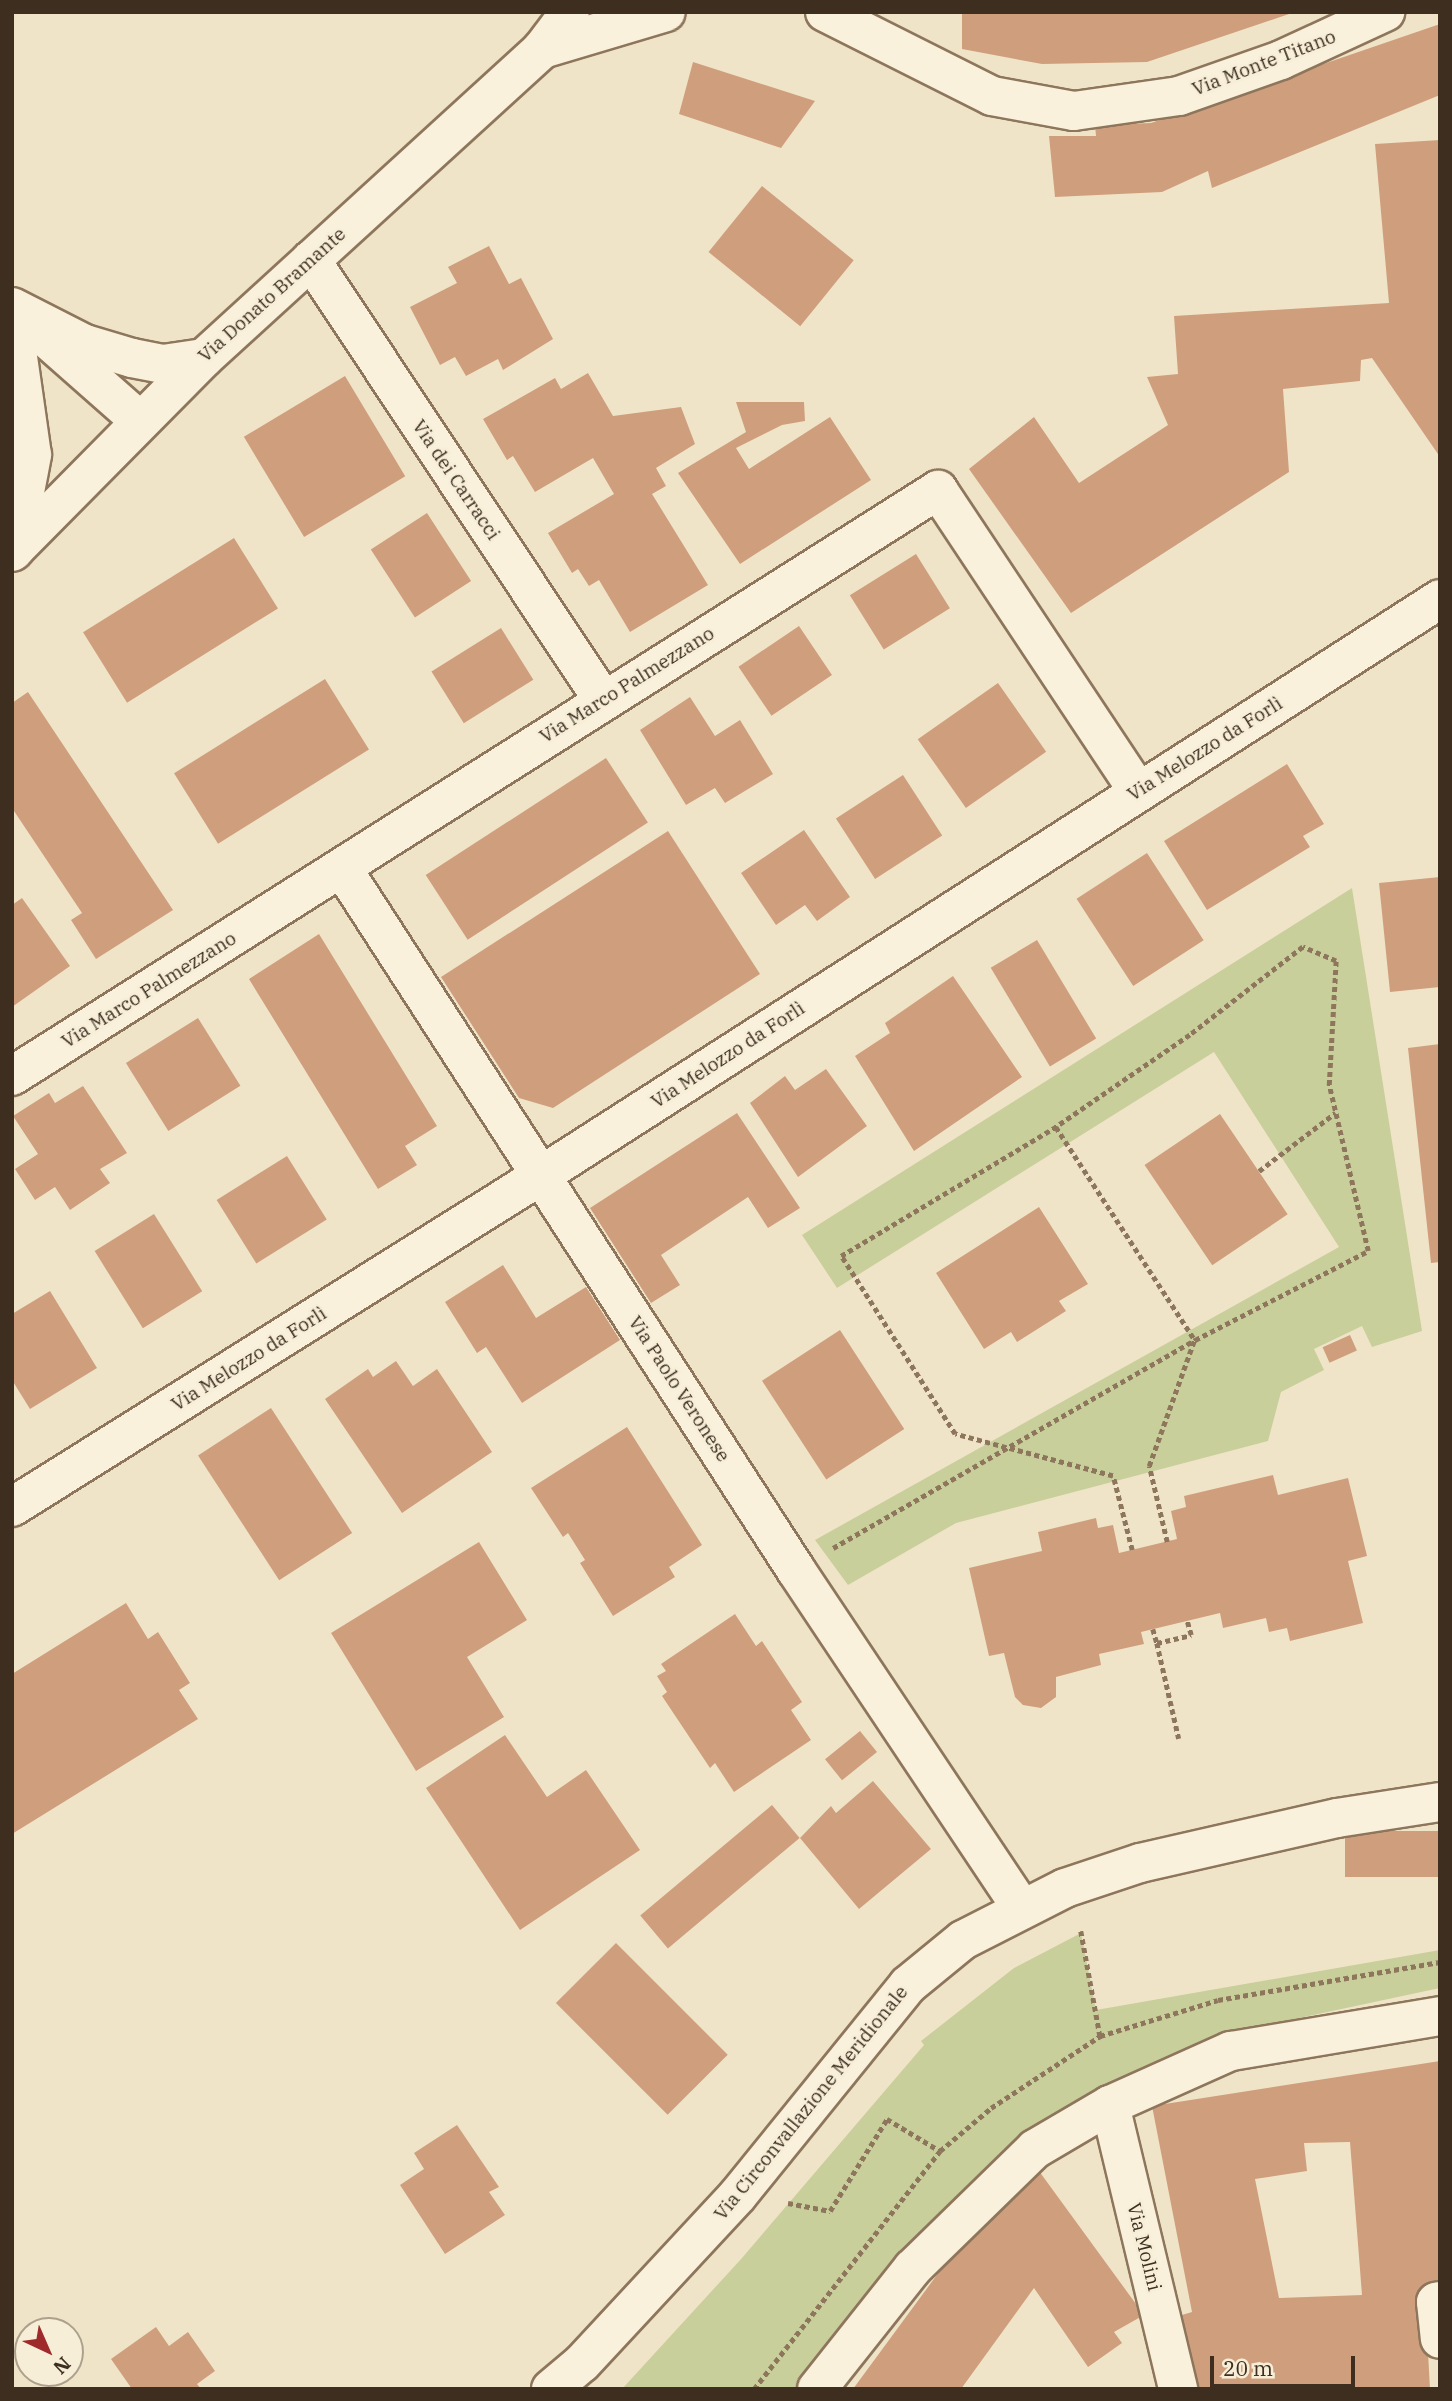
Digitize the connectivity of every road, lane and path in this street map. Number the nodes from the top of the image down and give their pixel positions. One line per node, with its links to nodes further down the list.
1 (570, 12): 5 (street, Via Donato Bramante)
2 (666, 12): 5 (street, Via Donato Bramante)
3 (825, 12): 4 (street, Via Monte Titano)
4 (1385, 12)
5 (542, 49): 6 (street, Via Donato Bramante)
6 (311, 260): 9 (street, Via Donato Bramante); 13 (street, Via dei Carracci)
7 (12, 308): 9 (street); 10 (street)
8 (12, 315): 11 (street)
9 (204, 358): 10 (street, Via Donato Bramante)
10 (139, 421): 11 (street, Via Donato Bramante)
11 (13, 551)
12 (1440, 599): 14 (street, Via Melozzo da Forlì)
13 (603, 700): 14 (street, Via Marco Palmezzano); 15 (street, Via Marco Palmezzano)
14 (1138, 791): 20 (street, Via Melozzo da Forlì)
15 (342, 868): 16 (street, Via Marco Palmezzano); 20 (street, Via Paolo Veronese)
16 (12, 1076)
17 (1335, 1112): 18 (path); 19 (path); 21 (path)
18 (1056, 1127): 21 (path); 22 (path)
19 (1259, 1171)
20 (540, 1176): 23 (street, Via Melozzo da Forlì); 26 (street, Via Paolo Veronese)
21 (1195, 1340): 22 (path); 24 (path)
22 (1007, 1448): 25 (path); 26 (path)
23 (12, 1507)
24 (1167, 1542)
25 (1132, 1550)
26 (796, 1570): 32 (street, Via Paolo Veronese)
27 (1188, 1620): 29 (path)
28 (1153, 1629): 29 (path)
29 (1157, 1643): 30 (path)
30 (1179, 1739)
31 (1440, 1802): 32 (street, Via Circonvallazione Meridionale)
32 (1021, 1907): 41 (street, Via Circonvallazione Meridionale)
33 (1081, 1933): 35 (path)
34 (1440, 2015): 36 (street)
35 (1100, 2036)
36 (1110, 2105): 42 (street); 43 (street, Via Molini)
37 (940, 2151): 38 (path)
38 (780, 2201)
39 (1440, 2301): 40 (street)
40 (1440, 2339)
41 (551, 2389)
42 (817, 2389)
43 (1178, 2389)

